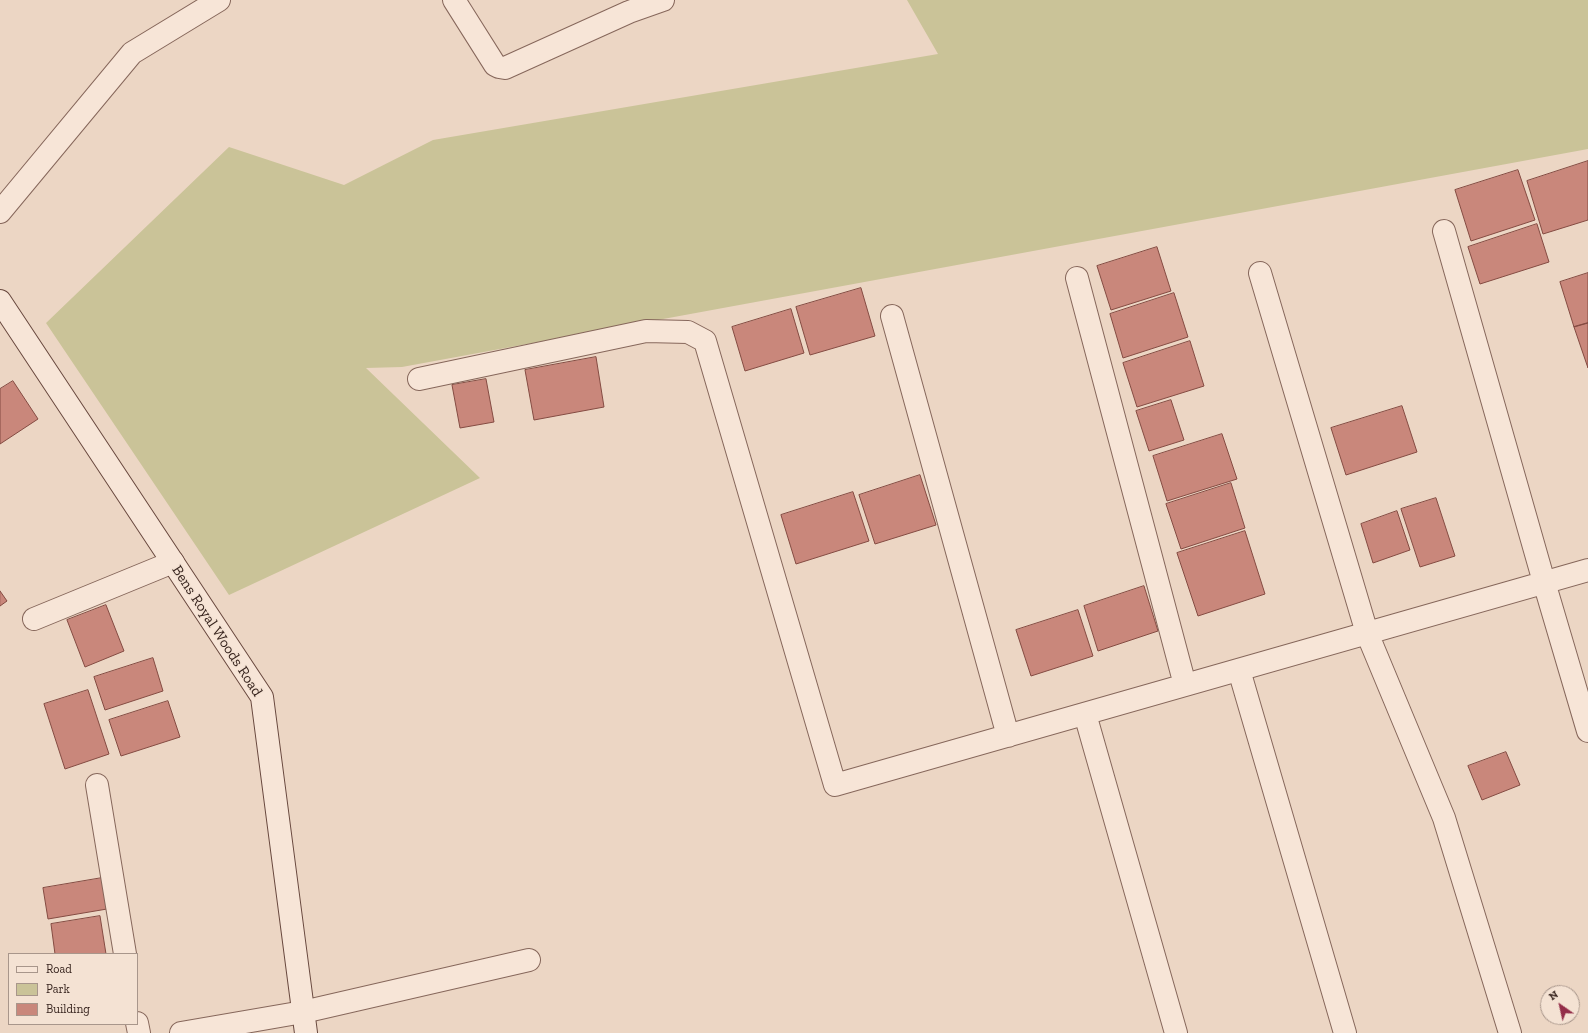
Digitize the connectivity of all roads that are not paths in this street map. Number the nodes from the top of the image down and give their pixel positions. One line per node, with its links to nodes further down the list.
1 (219, 0): 5 (street)
2 (454, 0): 4 (street)
3 (663, 0): 4 (street)
4 (625, 6)
5 (0, 212)
6 (1444, 231): 14 (street)
7 (1260, 273): 16 (street)
8 (1077, 278): 18 (street)
9 (0, 301): 12 (street, Bens Royal Woods Road)
10 (892, 316): 21 (street)
11 (419, 379): 21 (street)
12 (173, 562): 15 (street); 25 (street, Bens Royal Woods Road)
13 (1588, 570): 14 (street)
14 (1544, 582): 16 (street); 20 (street)
15 (34, 619)
16 (1367, 633): 17 (street); 29 (street)
17 (1238, 670): 18 (street); 28 (street)
18 (1186, 685): 19 (street)
19 (1084, 714): 21 (street); 27 (street)
20 (1588, 731)
21 (1008, 736)
22 (97, 785): 23 (street)
23 (125, 953)
24 (529, 960): 25 (street)
25 (305, 1023): 26 (street)
26 (181, 1033)
27 (1176, 1033)
28 (1345, 1033)
29 (1510, 1033)

